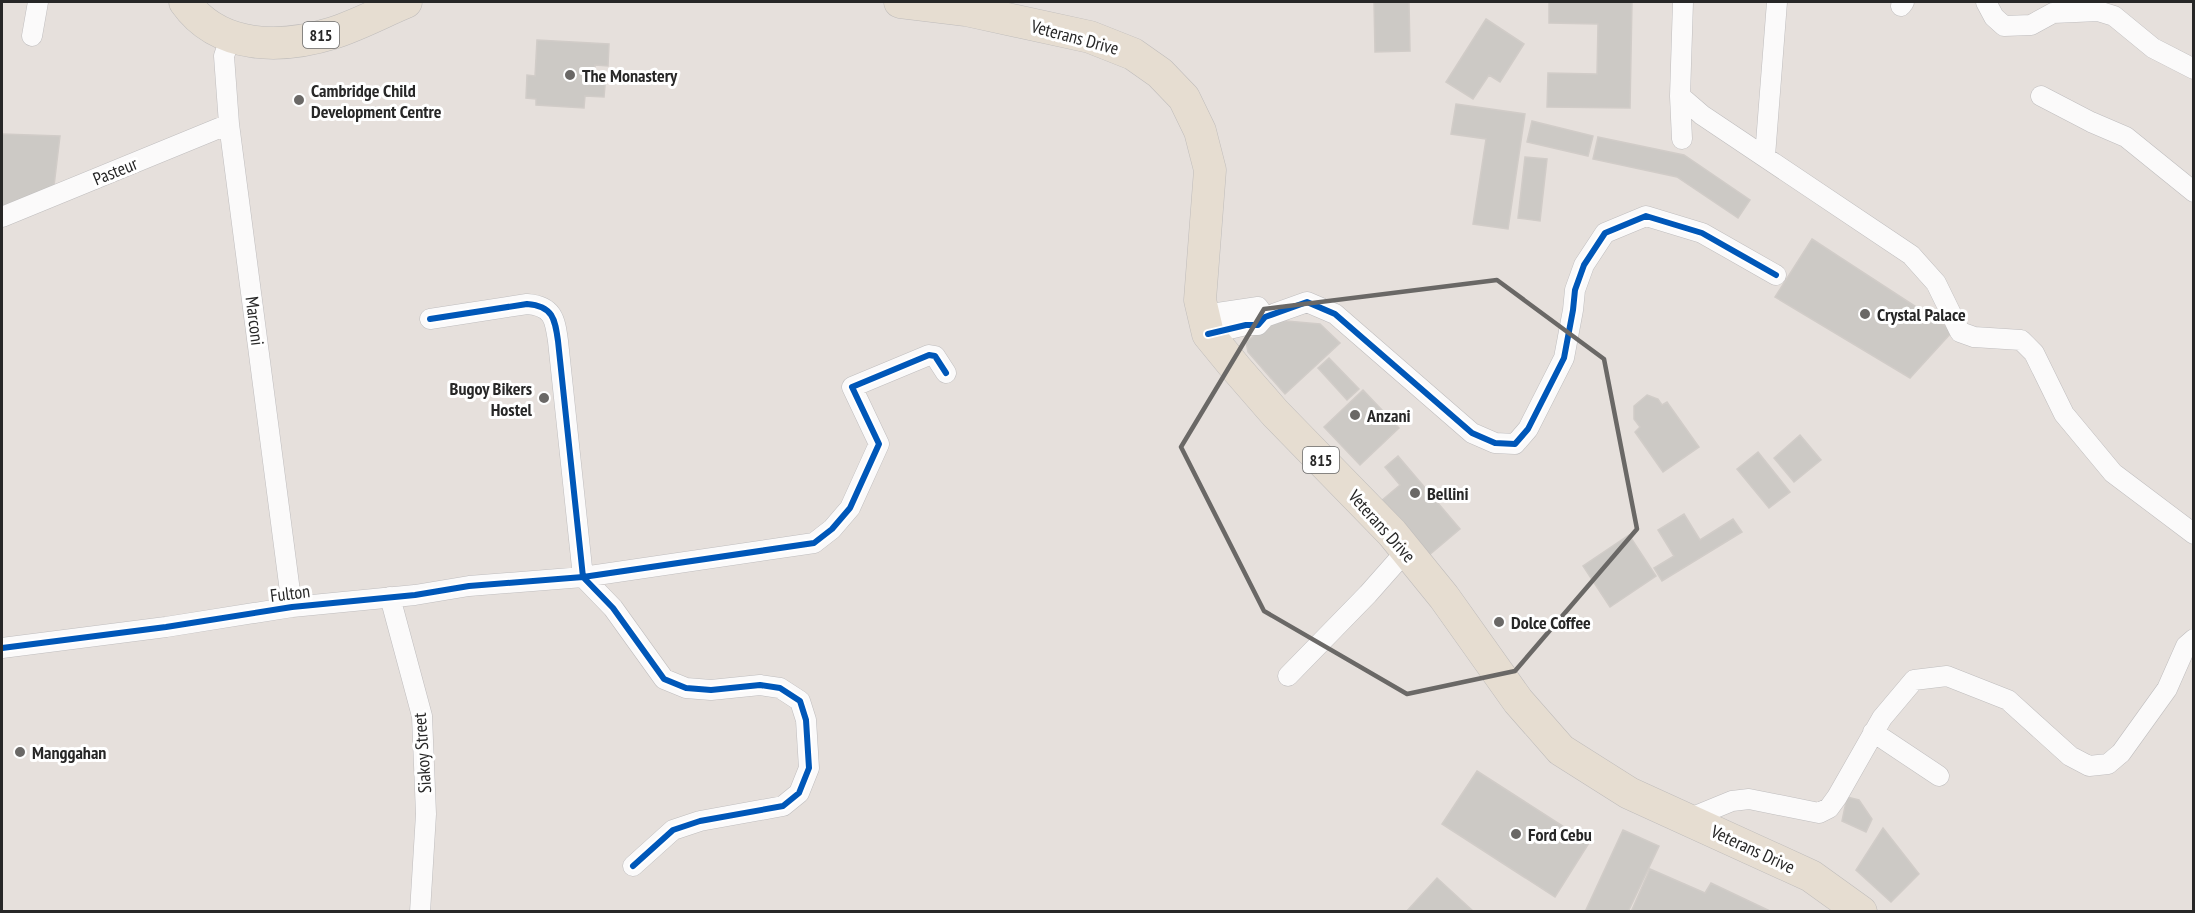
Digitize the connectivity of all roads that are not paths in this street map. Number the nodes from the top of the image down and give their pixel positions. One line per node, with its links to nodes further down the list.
1 (38, 2): 8 (street)
2 (185, 2): 9 (main road, 815)
3 (406, 2): 9 (main road, 815)
4 (900, 2): 20 (main road, Veterans Drive)
5 (1683, 2): 11 (street)
6 (1777, 2): 15 (street)
7 (1986, 2): 10 (street)
8 (32, 36)
9 (231, 36): 13 (street, Marconi)
10 (2193, 69)
11 (1680, 96): 14 (street); 15 (street)
12 (2041, 96): 16 (street)
13 (229, 124): 17 (street, Pasteur); 26 (street, Marconi)
14 (1682, 139)
15 (1765, 156): 22 (street)
16 (2193, 192)
17 (2, 217)
18 (1776, 275): 20 (street)
19 (430, 319): 24 (street)
20 (1206, 325): 23 (main road, Veterans Drive / 815)
21 (946, 373): 24 (street, Fulton)
22 (2193, 534)
23 (1406, 551): 29 (street); 32 (main road, Veterans Drive / 815)
24 (583, 577): 25 (street, Fulton); 33 (street)
25 (390, 597): 26 (street, Fulton); 34 (street, Siakoy Street)
26 (292, 607): 28 (street, Fulton)
27 (2193, 639): 30 (street)
28 (2, 648)
29 (1288, 676)
30 (1873, 732): 31 (street); 32 (street)
31 (1939, 776)
32 (1688, 819): 35 (main road, Veterans Drive / 815)
33 (633, 866)
34 (420, 912)
35 (1861, 912)

